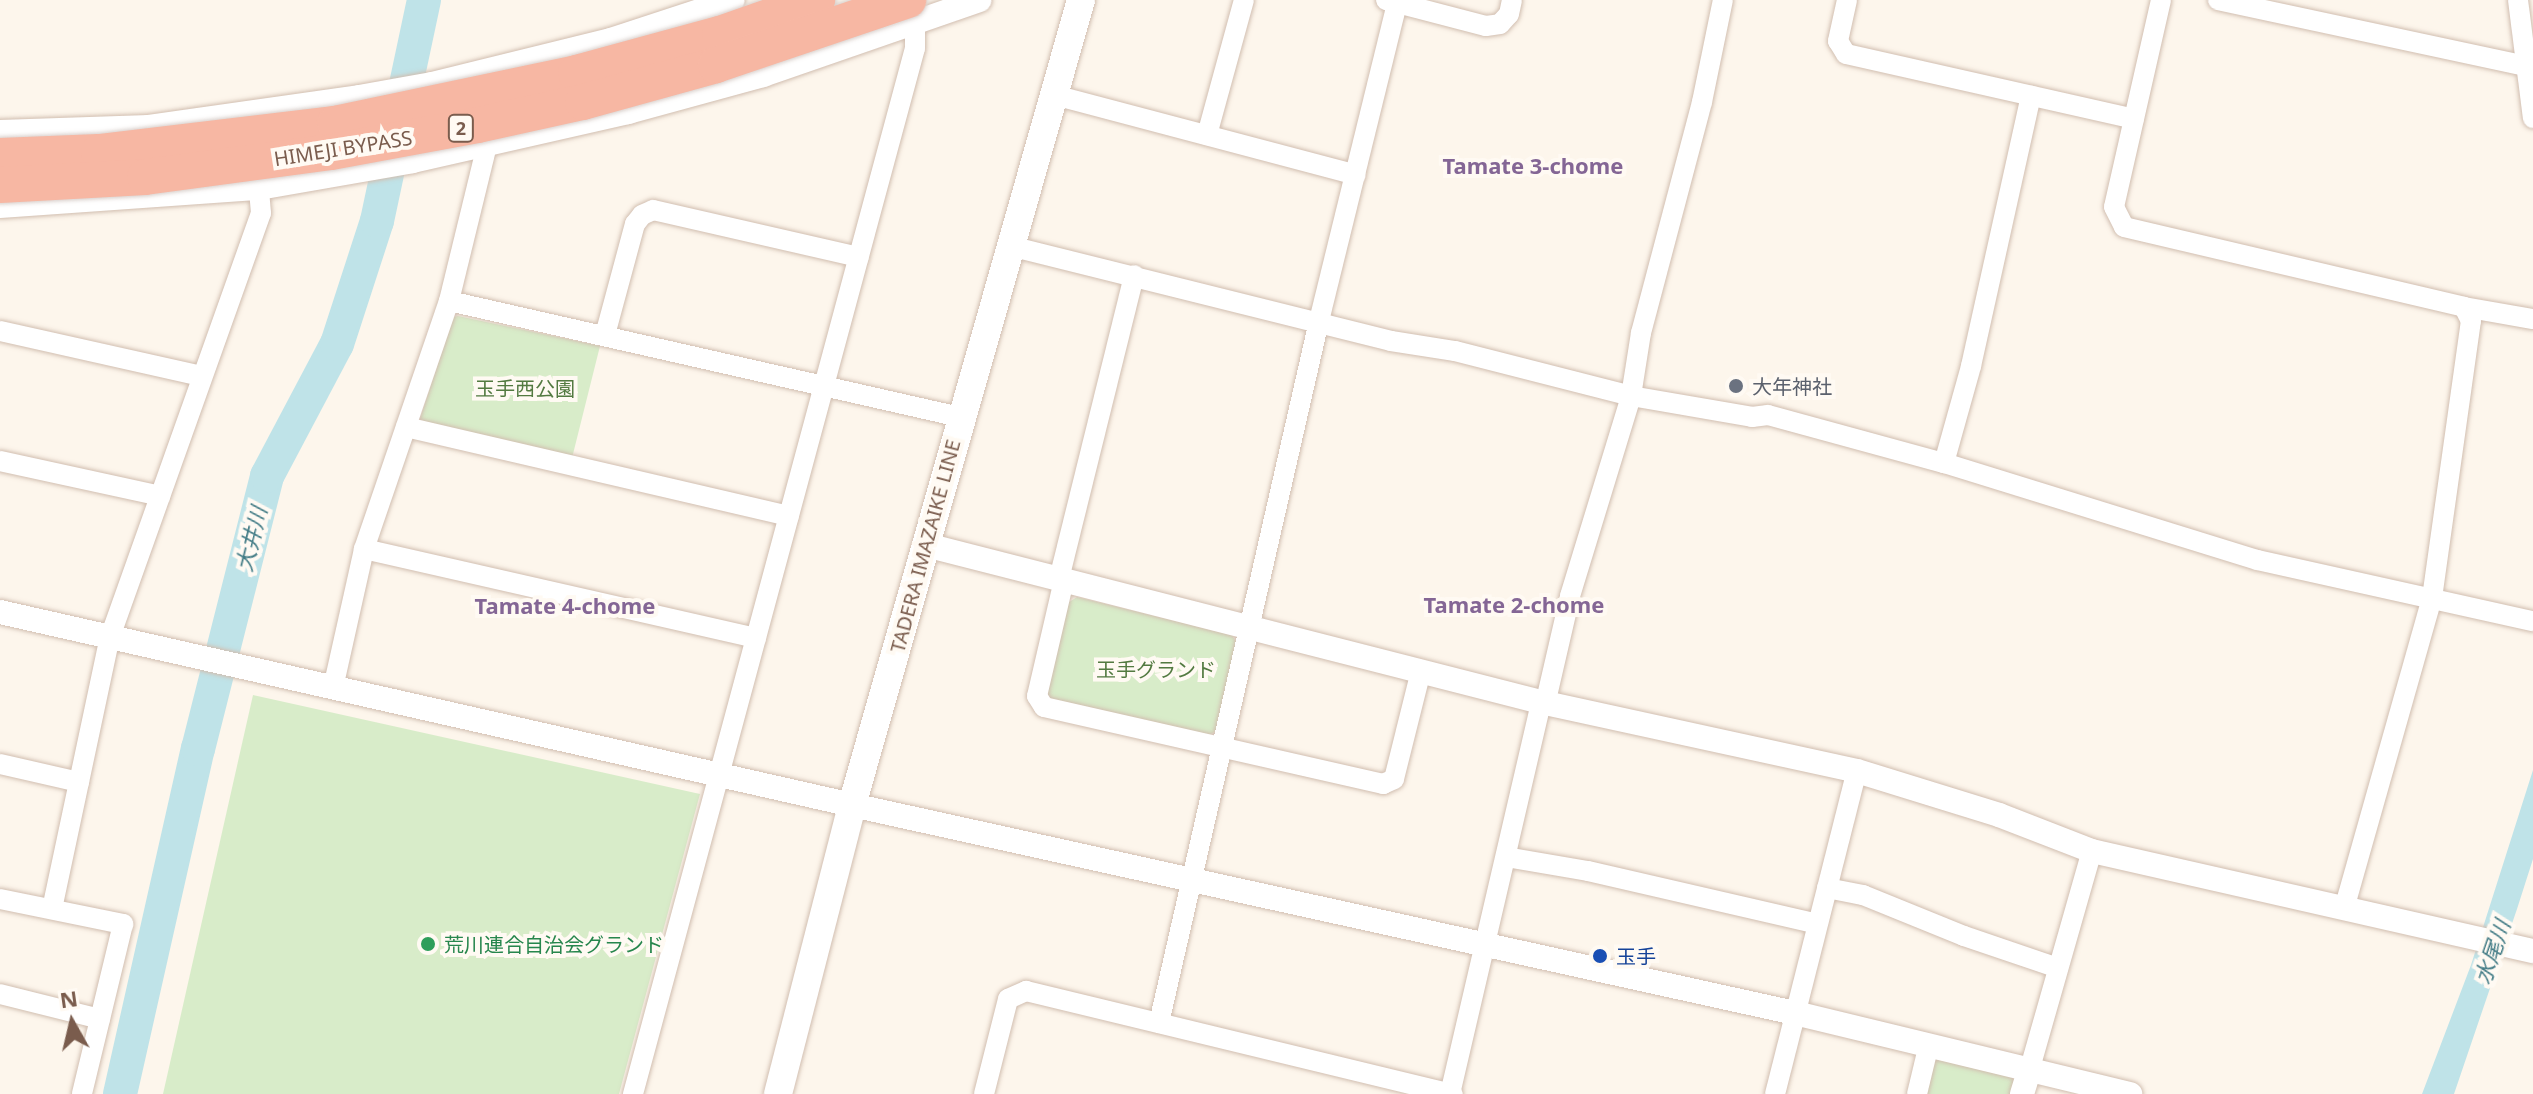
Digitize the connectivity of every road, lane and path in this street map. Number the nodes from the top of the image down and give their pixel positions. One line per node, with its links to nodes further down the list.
1 (733, 0): 17 (street)
2 (817, 0): 23 (highway, HIMEJI BYPASS / 2, bridge)
3 (979, 0): 13 (street)
4 (1081, 0): 15 (main road, TADERA IMAZAIKE LINE)
5 (1244, 0): 21 (street)
6 (1512, 0): 12 (street)
7 (1723, 0): 39 (street)
8 (1847, 0): 16 (street)
9 (2161, 0): 19 (street)
10 (2218, 0): 14 (street)
11 (2518, 0): 14 (street)
12 (1394, 1): 24 (street)
13 (912, 12): 22 (street); 25 (highway, HIMEJI BYPASS / 2, bridge); 29 (street)
14 (2526, 66): 18 (street)
15 (1054, 95): 21 (street); 28 (main road, TADERA IMAZAIKE LINE)
16 (2031, 96): 19 (street); 43 (street)
17 (252, 112): 20 (street); 26 (street)
18 (2533, 118)
19 (2134, 119): 32 (street)
20 (0, 132)
21 (1207, 135): 24 (street)
22 (487, 145): 26 (street); 31 (street)
23 (0, 156)
24 (1356, 175): 34 (street)
25 (0, 185)
26 (259, 188): 27 (street); 37 (street)
27 (0, 206)
28 (1010, 246): 30 (street); 40 (main road, TADERA IMAZAIKE LINE)
29 (859, 257): 36 (street); 38 (street)
30 (1134, 275): 34 (street); 48 (street)
31 (449, 301): 36 (street); 41 (street)
32 (2464, 307): 33 (street); 49 (street)
33 (2533, 319)
34 (1319, 321): 39 (street); 52 (street)
35 (0, 331): 37 (street)
36 (605, 335): 38 (street)
37 (201, 376): 44 (street)
38 (825, 384): 40 (street); 45 (street)
39 (1631, 396): 43 (street); 57 (street)
40 (960, 417): 46 (main road, TADERA IMAZAIKE LINE)
41 (406, 427): 45 (street); 47 (street)
42 (0, 461): 44 (street)
43 (1944, 463): 49 (street)
44 (160, 496): 53 (street)
45 (789, 516): 54 (street)
46 (926, 545): 48 (street); 63 (main road, TADERA IMAZAIKE LINE)
47 (364, 549): 54 (street); 56 (street)
48 (1062, 580): 52 (street); 58 (street)
49 (2432, 598): 51 (street); 70 (street)
50 (0, 612): 53 (street)
51 (2533, 621)
52 (1250, 628): 55 (street); 58 (street)
53 (110, 637): 56 (street); 62 (street)
54 (756, 638): 61 (street)
55 (1421, 671): 57 (street); 58 (street)
56 (333, 688): 61 (street)
57 (1541, 702): 60 (street); 65 (street)
58 (1222, 748): 66 (street)
59 (0, 764): 62 (street)
60 (1857, 771): 64 (street); 67 (street)
61 (718, 775): 63 (street); 82 (street)
62 (79, 782): 69 (street)
63 (852, 805): 66 (street); 83 (main road, TADERA IMAZAIKE LINE)
64 (2092, 851): 70 (street); 74 (street)
65 (1506, 857): 71 (street); 72 (street)
66 (1192, 880): 72 (street); 78 (street)
67 (1827, 888): 71 (street); 74 (street)
68 (0, 899): 69 (street)
69 (52, 909): 77 (street)
70 (2344, 909): 73 (street)
71 (1817, 924): 76 (street)
72 (1486, 945): 76 (street); 85 (street)
73 (2533, 951)
74 (2058, 968): 80 (street)
75 (0, 994): 77 (street)
76 (1795, 1013): 79 (street); 86 (street)
77 (100, 1019): 81 (street)
78 (1159, 1023): 84 (street); 85 (street)
79 (1929, 1044): 80 (street); 87 (street)
80 (2030, 1068): 88 (street); 89 (street)
81 (82, 1094)
82 (633, 1094)
83 (778, 1094)
84 (984, 1094)
85 (1451, 1094)
86 (1775, 1094)
87 (1917, 1094)
88 (2022, 1094)
89 (2130, 1094)

